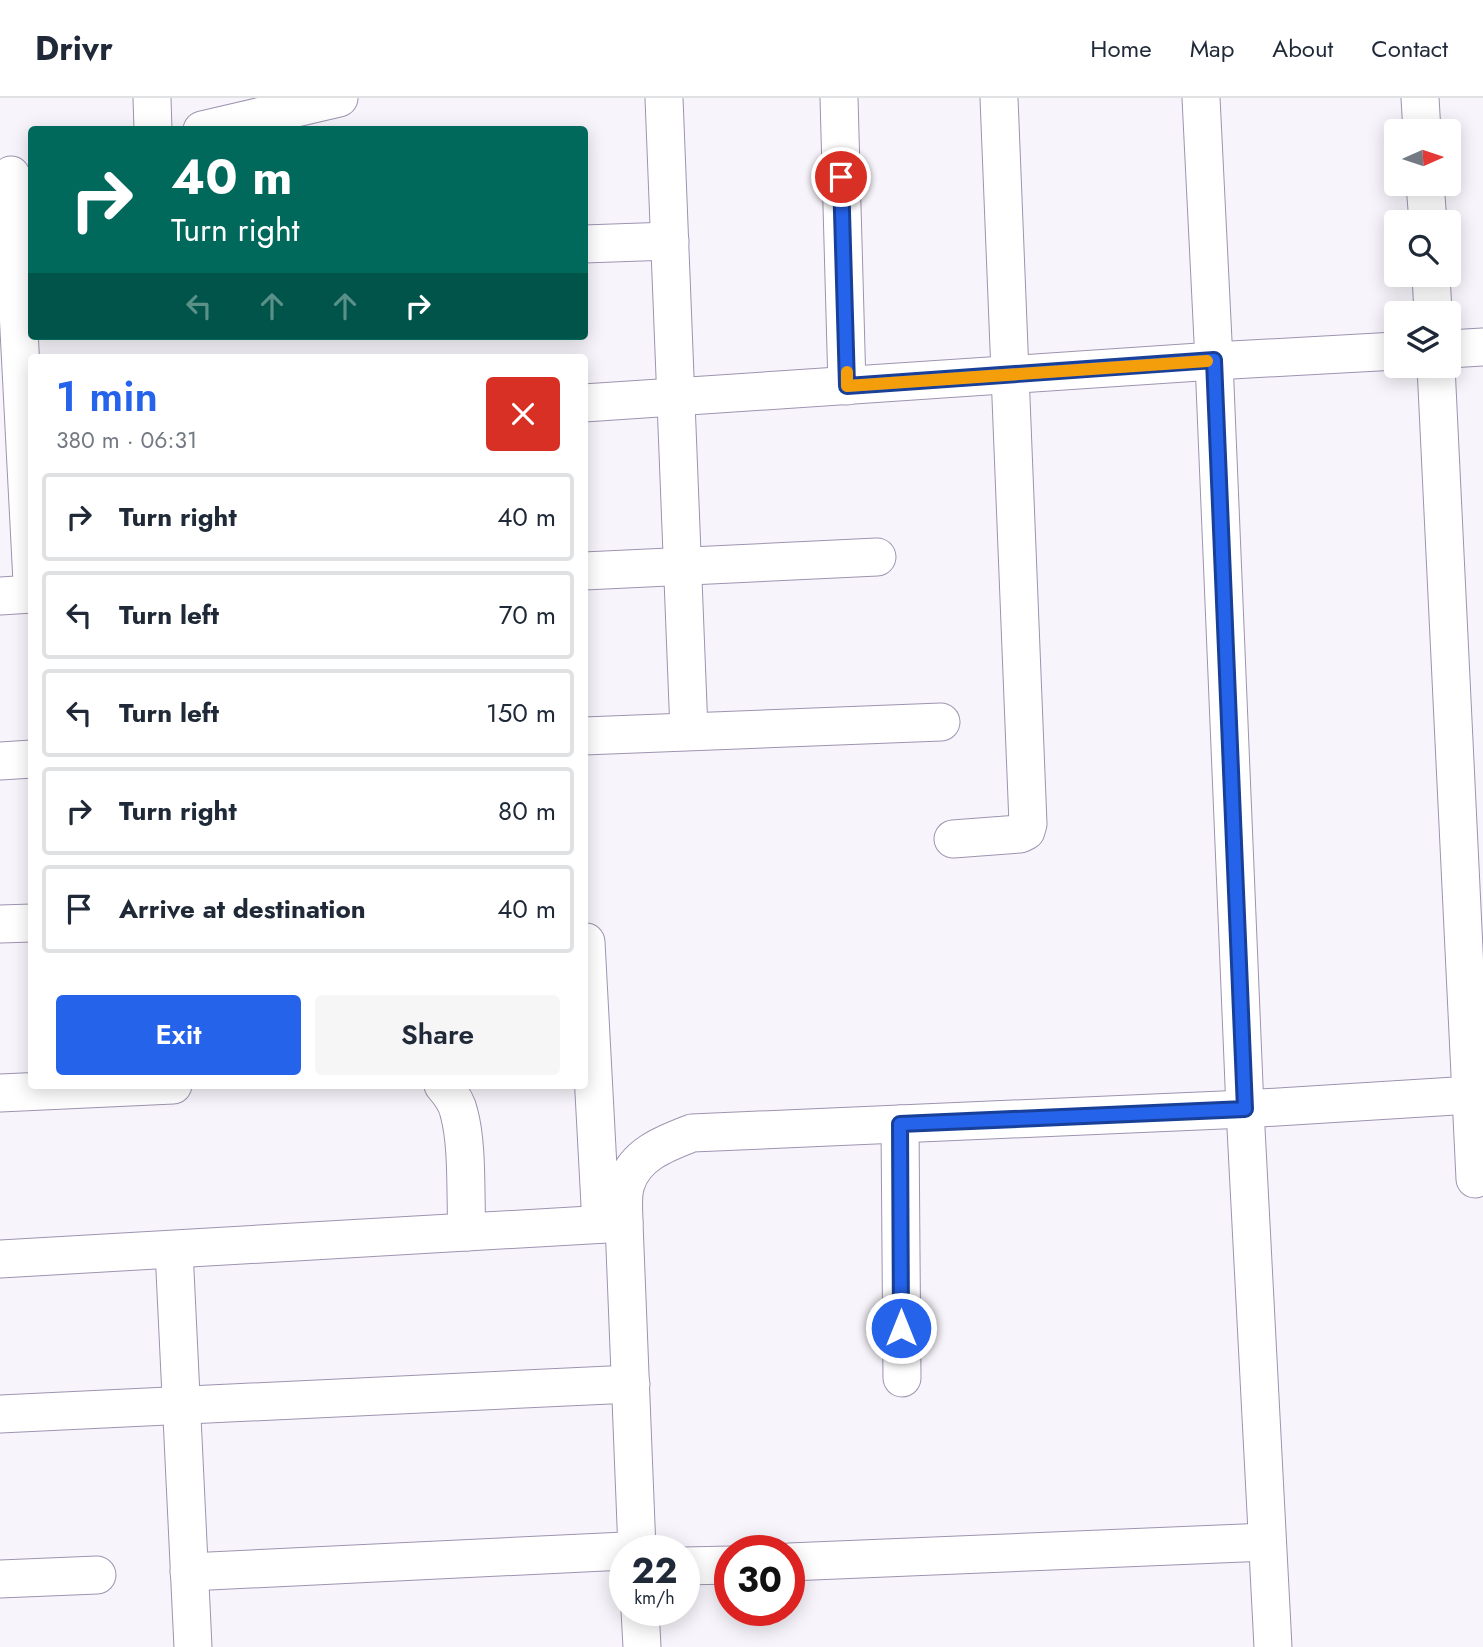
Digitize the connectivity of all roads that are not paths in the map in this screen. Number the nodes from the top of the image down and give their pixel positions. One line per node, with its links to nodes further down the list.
1 (152, 98): 9 (street)
2 (338, 98): 10 (street)
3 (664, 98): 12 (street)
4 (839, 98): 21 (street)
5 (999, 98): 19 (street)
6 (1201, 98): 18 (street)
7 (1420, 98): 8 (street)
8 (1421, 119)
9 (153, 126)
10 (219, 126)
11 (14, 174): 14 (street)
12 (670, 241): 13 (street); 22 (street)
13 (588, 244)
14 (24, 268): 24 (street)
15 (1483, 347): 16 (street)
16 (1461, 348)
17 (1384, 352): 18 (street)
18 (1214, 360): 19 (street); 43 (street)
19 (1009, 374): 21 (street); 35 (street)
20 (1437, 378): 42 (street)
21 (847, 386): 22 (street)
22 (676, 397): 23 (street); 26 (street)
23 (588, 403)
24 (28, 436)
25 (877, 557): 26 (street)
26 (683, 567): 27 (street); 31 (street)
27 (588, 571)
28 (28, 594): 29 (street)
29 (0, 596)
30 (941, 722): 31 (street)
31 (689, 731): 32 (street)
32 (588, 736)
33 (28, 760): 34 (street)
34 (0, 761)
35 (953, 839)
36 (28, 923): 37 (street)
37 (0, 924)
38 (588, 964): 46 (street)
39 (86, 1089): 41 (street)
40 (447, 1089): 47 (street)
41 (0, 1093)
42 (1471, 1095): 43 (street); 45 (street)
43 (1245, 1109): 44 (street); 55 (street)
44 (900, 1124): 46 (street); 50 (street)
45 (1475, 1179)
46 (612, 1223): 47 (street); 51 (street)
47 (467, 1232): 48 (street)
48 (174, 1250): 49 (street); 52 (street)
49 (0, 1259)
50 (902, 1378)
51 (631, 1384): 52 (street); 54 (street)
52 (181, 1404): 53 (street); 58 (street)
53 (0, 1413)
54 (636, 1535)
55 (1267, 1542): 57 (street); 64 (street)
56 (609, 1551): 58 (street)
57 (805, 1561)
58 (189, 1573): 62 (street)
59 (97, 1575): 60 (street)
60 (0, 1579)
61 (641, 1626): 63 (street)
62 (193, 1647)
63 (642, 1647)
64 (1273, 1647)

